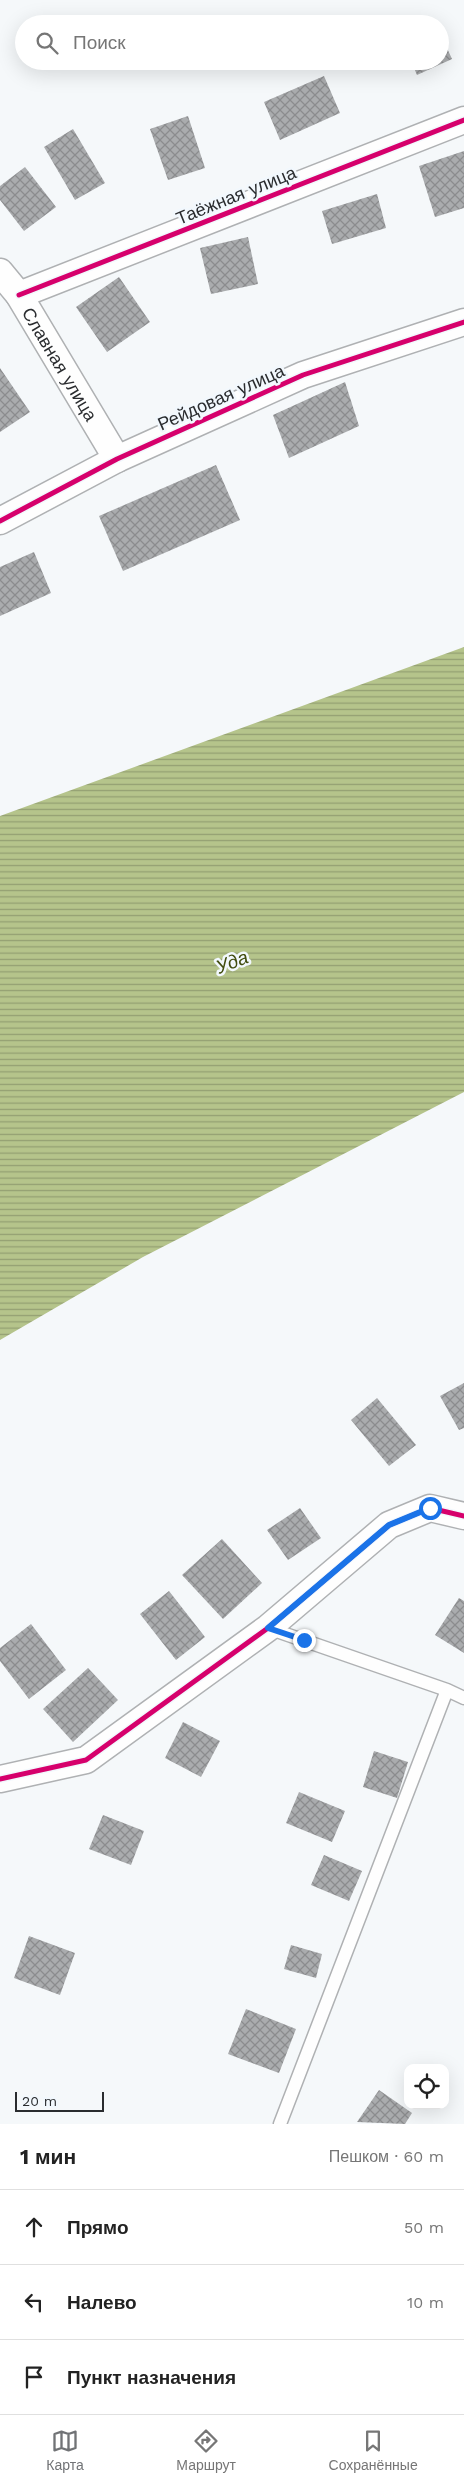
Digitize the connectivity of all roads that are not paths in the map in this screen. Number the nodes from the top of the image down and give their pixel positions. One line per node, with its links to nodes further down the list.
1 (464, 120): 3 (street, Таёжная улица)
2 (0, 272): 3 (street, Славная улица)
3 (19, 295): 5 (street, Славная улица)
4 (464, 322): 5 (street, Рейдовая улица)
5 (117, 459): 6 (street, Рейдовая улица)
6 (0, 521)
7 (464, 1516): 8 (street)
8 (268, 1628): 9 (lane); 11 (street)
9 (448, 1690): 10 (lane); 12 (lane)
10 (464, 1698)
11 (0, 1779)
12 (280, 2124)

